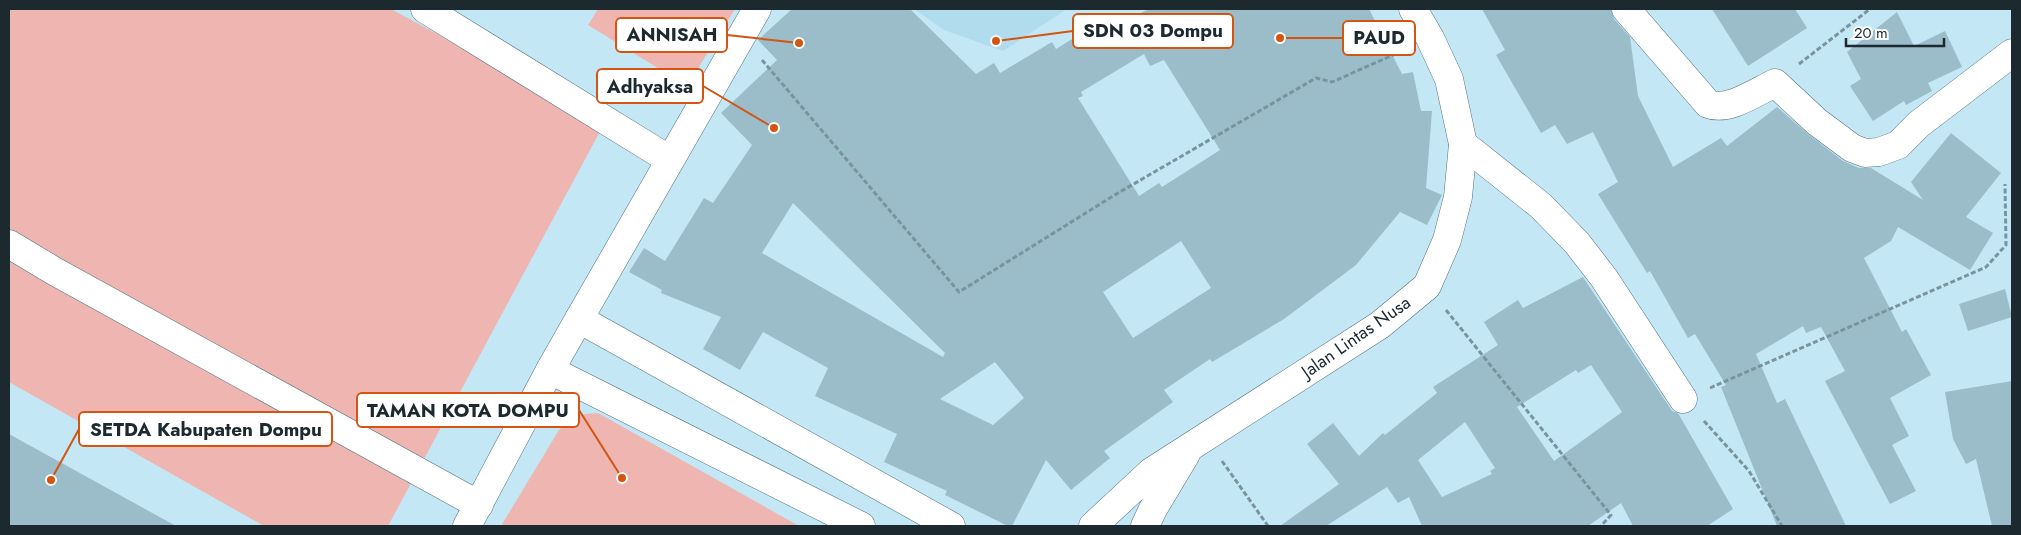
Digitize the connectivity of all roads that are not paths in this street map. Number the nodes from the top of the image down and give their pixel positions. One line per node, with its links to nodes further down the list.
1 (425, 9): 7 (main road)
2 (757, 9): 7 (main road)
3 (1413, 9): 6 (main road, Jalan Lintas Nusa)
4 (1626, 9): 5 (main road)
5 (2012, 53)
6 (1463, 144): 11 (main road); 12 (main road, Jalan Lintas Nusa)
7 (670, 160): 9 (main road)
8 (9, 244): 13 (main road)
9 (579, 319): 10 (main road); 15 (main road)
10 (550, 370): 13 (main road); 14 (main road)
11 (1683, 399)
12 (1198, 443): 16 (main road, Jalan Lintas Nusa); 17 (main road, Jalan Lintas Nusa)
13 (473, 516)
14 (861, 526)
15 (951, 526)
16 (1093, 526)
17 (1145, 526)

